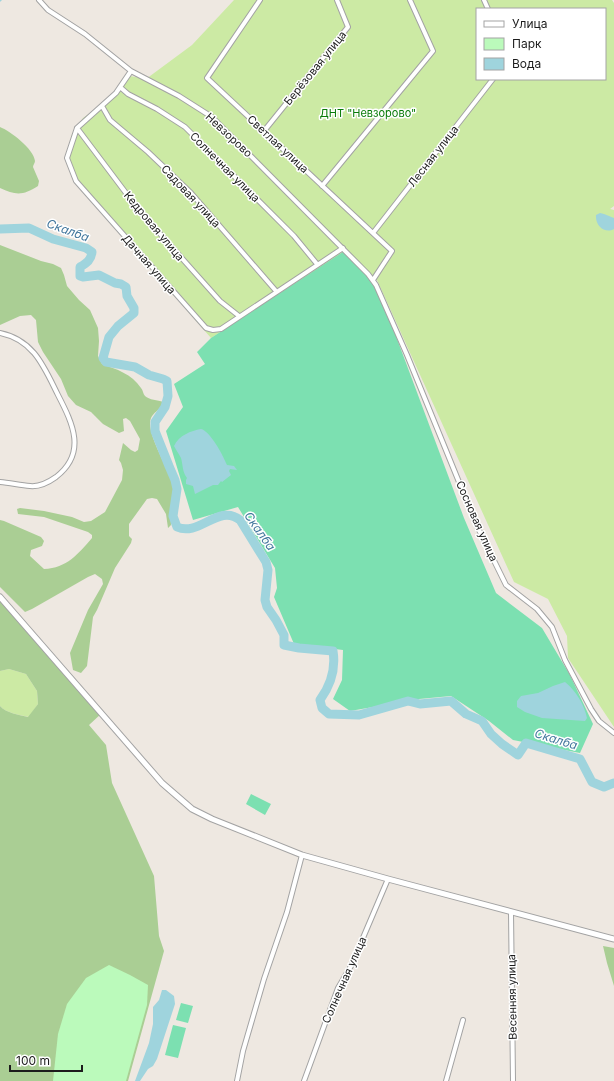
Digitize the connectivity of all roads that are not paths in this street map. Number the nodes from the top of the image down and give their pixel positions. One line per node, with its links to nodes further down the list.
1 (39, 0): 5 (street, Невзорово)
2 (260, 0): 10 (street, Светлая улица)
3 (337, 0): 10 (street, Берёзовая улица)
4 (410, 0): 11 (street)
5 (131, 70): 7 (street); 13 (street, Невзорово)
6 (492, 80): 12 (street, Лесная улица)
7 (120, 87): 8 (street); 14 (street, Солнечная улица)
8 (102, 106): 9 (street); 17 (street, Садовая улица)
9 (77, 128): 18 (street, Кедровая улица); 18 (street, Дачная улица)
10 (264, 131): 11 (street, Светлая улица)
11 (322, 186): 12 (street, Светлая улица)
12 (373, 233): 15 (street, Светлая улица)
13 (343, 248): 14 (street, Дачная улица); 15 (street, Невзорово)
14 (317, 264): 17 (street, Дачная улица)
15 (373, 280): 16 (street, Невзорово)
16 (376, 285): 22 (street, Сосновая улица)
17 (276, 291): 18 (street, Дачная улица)
18 (239, 316)
19 (0, 334): 20 (street)
20 (0, 482)
21 (0, 597): 23 (street)
22 (614, 733)
23 (302, 856): 24 (street); 28 (street)
24 (388, 879): 25 (street); 29 (street, Солнечная улица)
25 (511, 912): 26 (street); 31 (street, Весенняя улица)
26 (614, 939)
27 (463, 1020): 30 (street)
28 (237, 1081)
29 (304, 1081)
30 (446, 1081)
31 (513, 1081)

